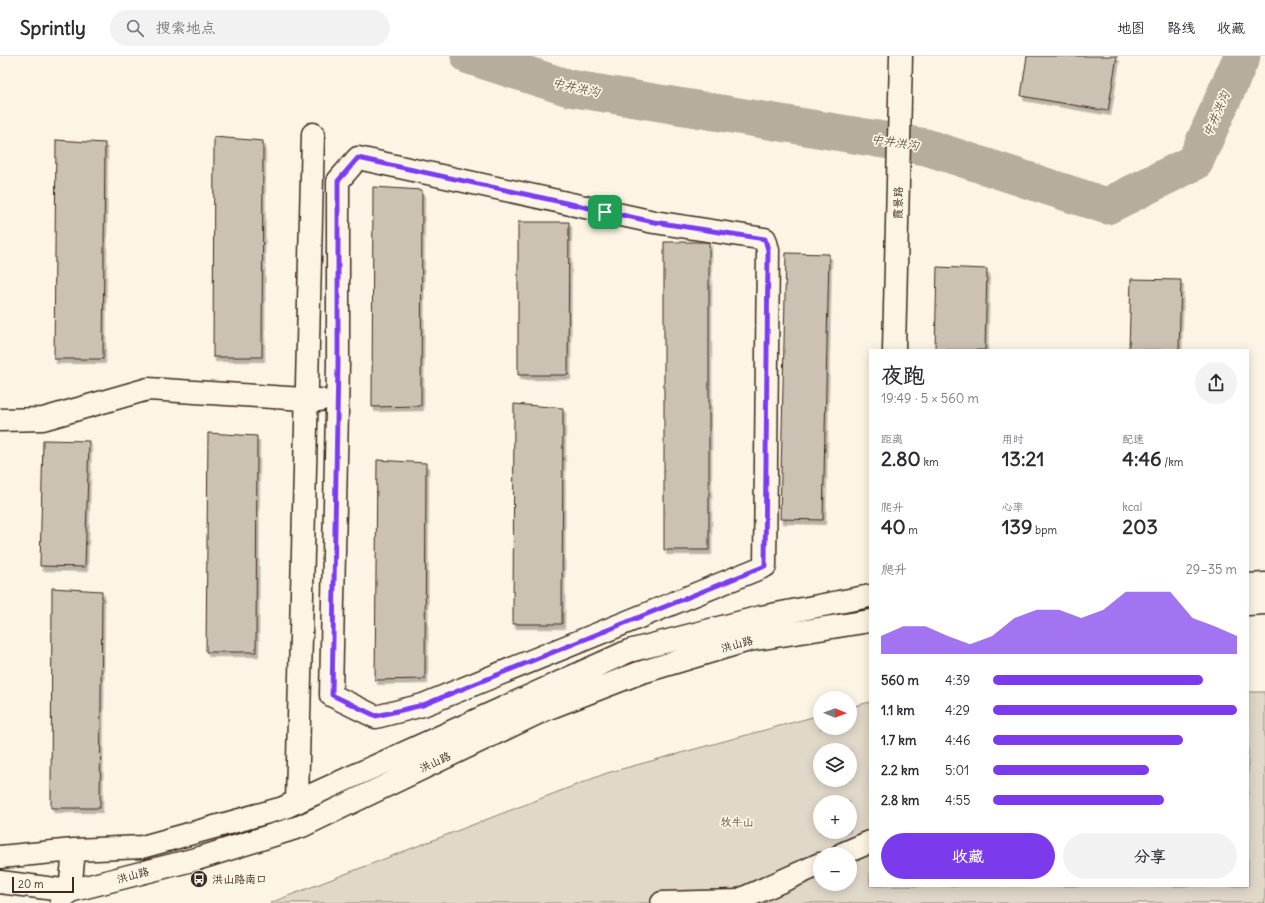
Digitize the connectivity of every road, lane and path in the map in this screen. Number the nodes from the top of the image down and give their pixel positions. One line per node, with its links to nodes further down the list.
1 (901, 56): 3 (street, 霞景路)
2 (313, 134): 4 (street)
3 (894, 349)
4 (306, 399): 5 (street); 6 (street); 13 (street)
5 (337, 401): 5 (street)
6 (0, 420)
7 (1265, 584): 8 (street)
8 (1249, 585)
9 (869, 596): 13 (street, 洪山路)
10 (1265, 603): 11 (street)
11 (1249, 604)
12 (869, 621): 20 (street, 洪山路)
13 (297, 802): 16 (street, 洪山路)
14 (869, 842): 15 (street)
15 (857, 848)
16 (74, 850): 17 (street, 洪山路); 20 (street)
17 (0, 857)
18 (813, 867): 21 (street)
19 (0, 882): 20 (street, 洪山路)
20 (64, 897)
21 (662, 903)

